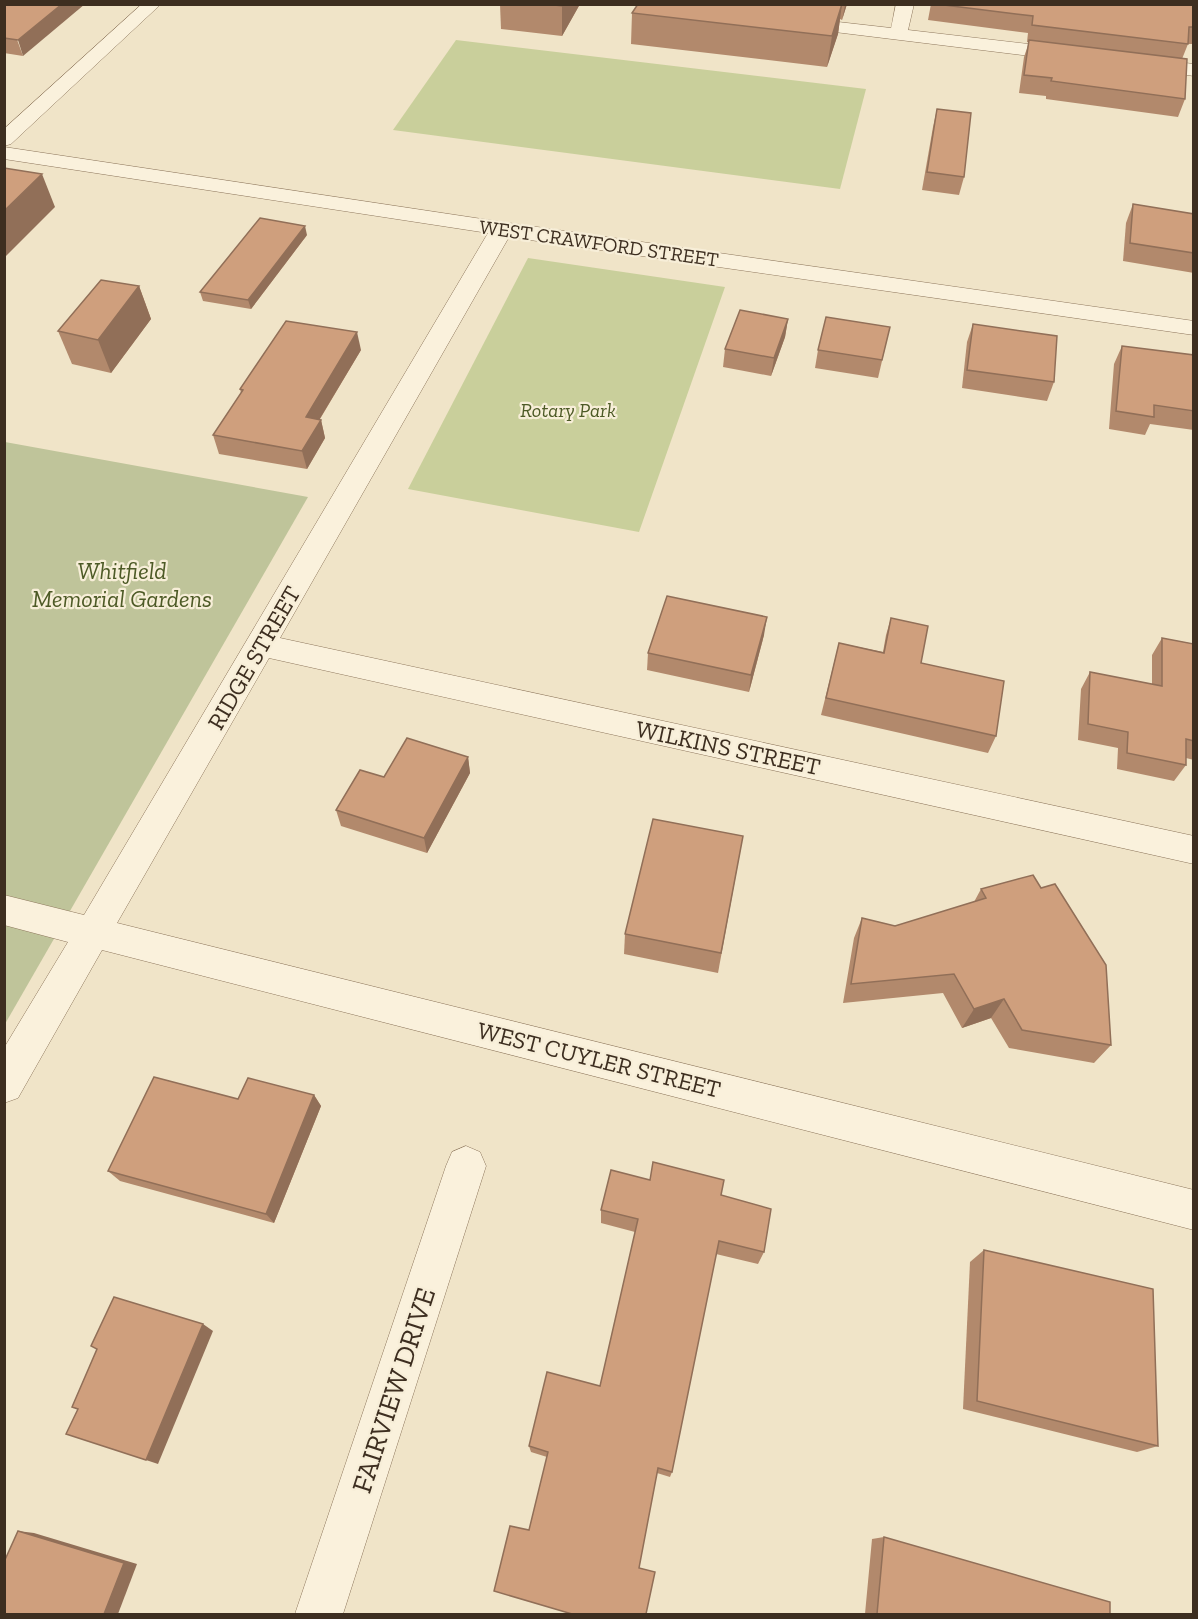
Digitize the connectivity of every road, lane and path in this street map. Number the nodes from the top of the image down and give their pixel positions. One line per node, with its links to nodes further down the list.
1 (153, 4): 8 (street)
2 (905, 4): 4 (street)
3 (780, 20): 4 (street)
4 (898, 35): 5 (street)
5 (1087, 57)
6 (1123, 62): 7 (street)
7 (1194, 70)
8 (4, 140)
9 (4, 153): 10 (street, WEST CRAWFORD STREET)
10 (502, 229): 11 (street, WEST CRAWFORD STREET); 12 (street, RIDGE STREET)
11 (1194, 328)
12 (262, 645): 13 (street, WILKINS STREET); 15 (street, RIDGE STREET)
13 (1194, 850)
14 (4, 910): 15 (street, WEST CUYLER STREET)
15 (94, 932): 16 (street, RIDGE STREET); 18 (street, WEST CUYLER STREET)
16 (4, 1085)
17 (466, 1166): 19 (street, FAIRVIEW DRIVE)
18 (1194, 1210)
19 (319, 1614)

